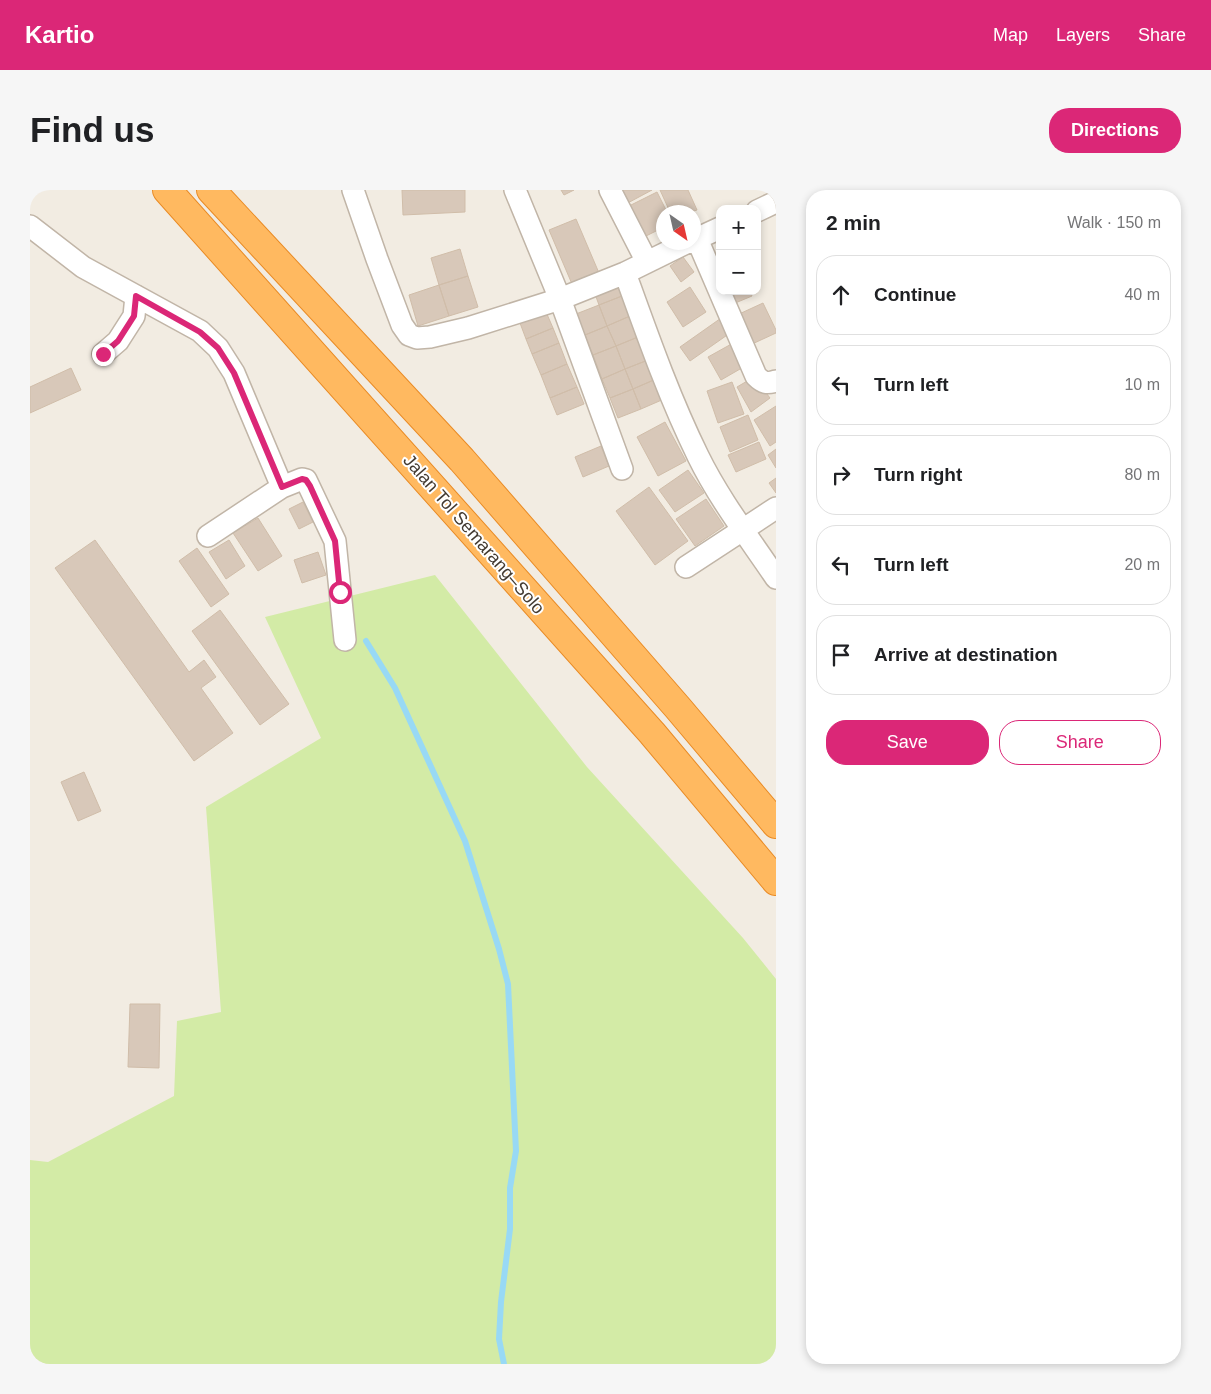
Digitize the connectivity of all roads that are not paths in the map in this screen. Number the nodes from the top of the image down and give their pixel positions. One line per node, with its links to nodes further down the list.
1 (167, 190): 26 (highway, Jalan Tol Semarang–Solo)
2 (211, 190): 25 (highway)
3 (353, 190): 14 (street)
4 (515, 190): 14 (street)
5 (610, 190): 11 (street)
6 (30, 226): 13 (street)
7 (716, 230): 8 (street)
8 (701, 236)
9 (672, 250): 11 (street)
10 (698, 250): 16 (street)
11 (647, 262): 12 (street)
12 (625, 272): 14 (street); 20 (street)
13 (136, 296): 15 (street); 18 (street)
14 (560, 299): 17 (street)
15 (103, 354)
16 (776, 381)
17 (622, 469)
18 (291, 483): 21 (street); 24 (street)
19 (776, 508): 20 (street)
20 (743, 529): 22 (street); 23 (street)
21 (208, 536)
22 (686, 567)
23 (776, 578)
24 (345, 640)
25 (776, 824)
26 (776, 881)

